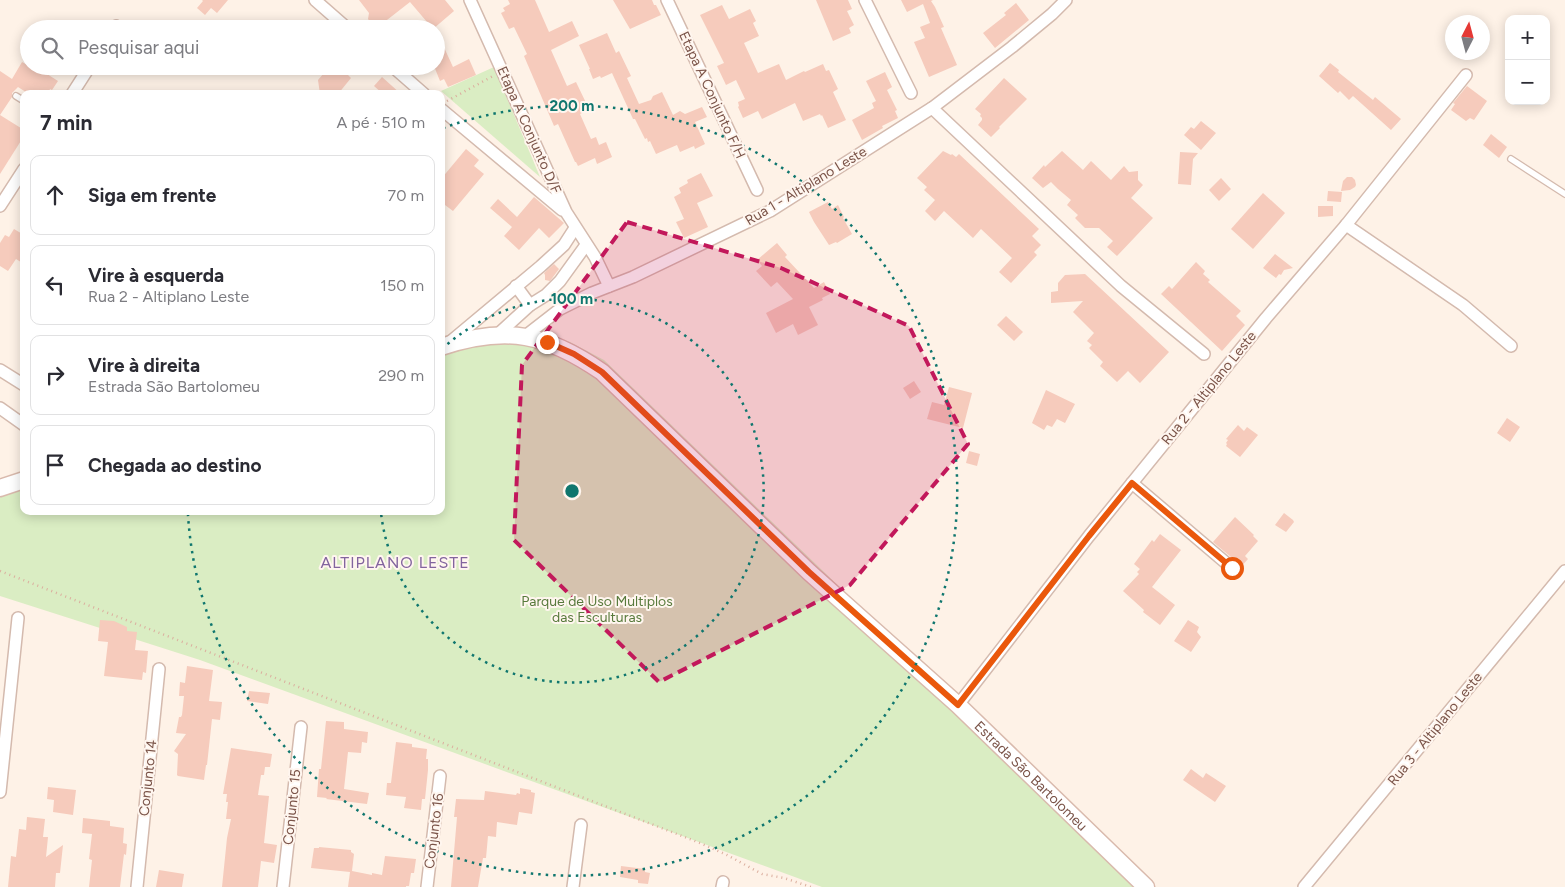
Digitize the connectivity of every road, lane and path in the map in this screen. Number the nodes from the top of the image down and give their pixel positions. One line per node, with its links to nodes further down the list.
1 (315, 0): 6 (street)
2 (470, 0): 7 (street, Etapa A Conjunto D/F)
3 (667, 0): 21 (street, Etapa A Conjunto F/H)
4 (865, 0): 13 (street)
5 (1066, 0): 17 (street, Rua 1 - Altiplano Leste)
6 (338, 20)
7 (503, 71): 16 (path); 24 (street, Etapa A Conjunto D/F)
8 (84, 75): 11 (street)
9 (402, 75): 12 (street)
10 (1466, 75): 25 (street, Rua 2 - Altiplano Leste)
11 (75, 90)
12 (419, 90)
13 (911, 93)
14 (16, 96): 15 (lane)
15 (20, 98)
16 (445, 102)
17 (932, 108): 29 (street, Rua 1 - Altiplano Leste); 37 (street)
18 (445, 112): 24 (street)
19 (1511, 159): 22 (lane)
20 (20, 175): 23 (street)
21 (757, 190)
22 (1565, 194)
23 (0, 206)
24 (566, 212): 26 (street, Etapa A Conjunto D/F)
25 (1346, 225): 36 (street); 43 (street, Rua 2 - Altiplano Leste)
26 (575, 228): 27 (street, Etapa A Conjunto D/F); 28 (street)
27 (586, 245): 29 (street, Etapa A Conjunto D/F); 30 (street)
28 (516, 286): 30 (street); 31 (street)
29 (609, 286): 33 (street, Rua 1 - Altiplano Leste)
30 (530, 305): 32 (street)
31 (482, 316): 32 (street); 34 (street)
32 (492, 336): 33 (street, Estrada São Bartolomeu); 35 (street, Estrada São Bartolomeu)
33 (524, 336): 50 (street, Estrada São Bartolomeu)
34 (445, 345)
35 (445, 346)
36 (1511, 346)
37 (1204, 354)
38 (0, 370): 39 (street)
39 (20, 382)
40 (0, 408): 41 (street)
41 (20, 422)
42 (20, 481): 44 (street)
43 (1132, 483): 45 (street); 50 (street, Rua 2 - Altiplano Leste)
44 (0, 488)
45 (1232, 568)
46 (0, 571): 59 (path)
47 (1565, 571): 61 (street, Rua 3 - Altiplano Leste)
48 (18, 618): 53 (street)
49 (159, 669): 55 (street, Conjunto 14)
50 (958, 705): 60 (street, Estrada São Bartolomeu)
51 (301, 727): 56 (street, Conjunto 15)
52 (440, 776): 57 (street, Conjunto 16)
53 (0, 792)
54 (581, 825): 58 (street)
55 (137, 887)
56 (283, 887)
57 (427, 887)
58 (573, 887)
59 (811, 887)
60 (1146, 887)
61 (1304, 887)

